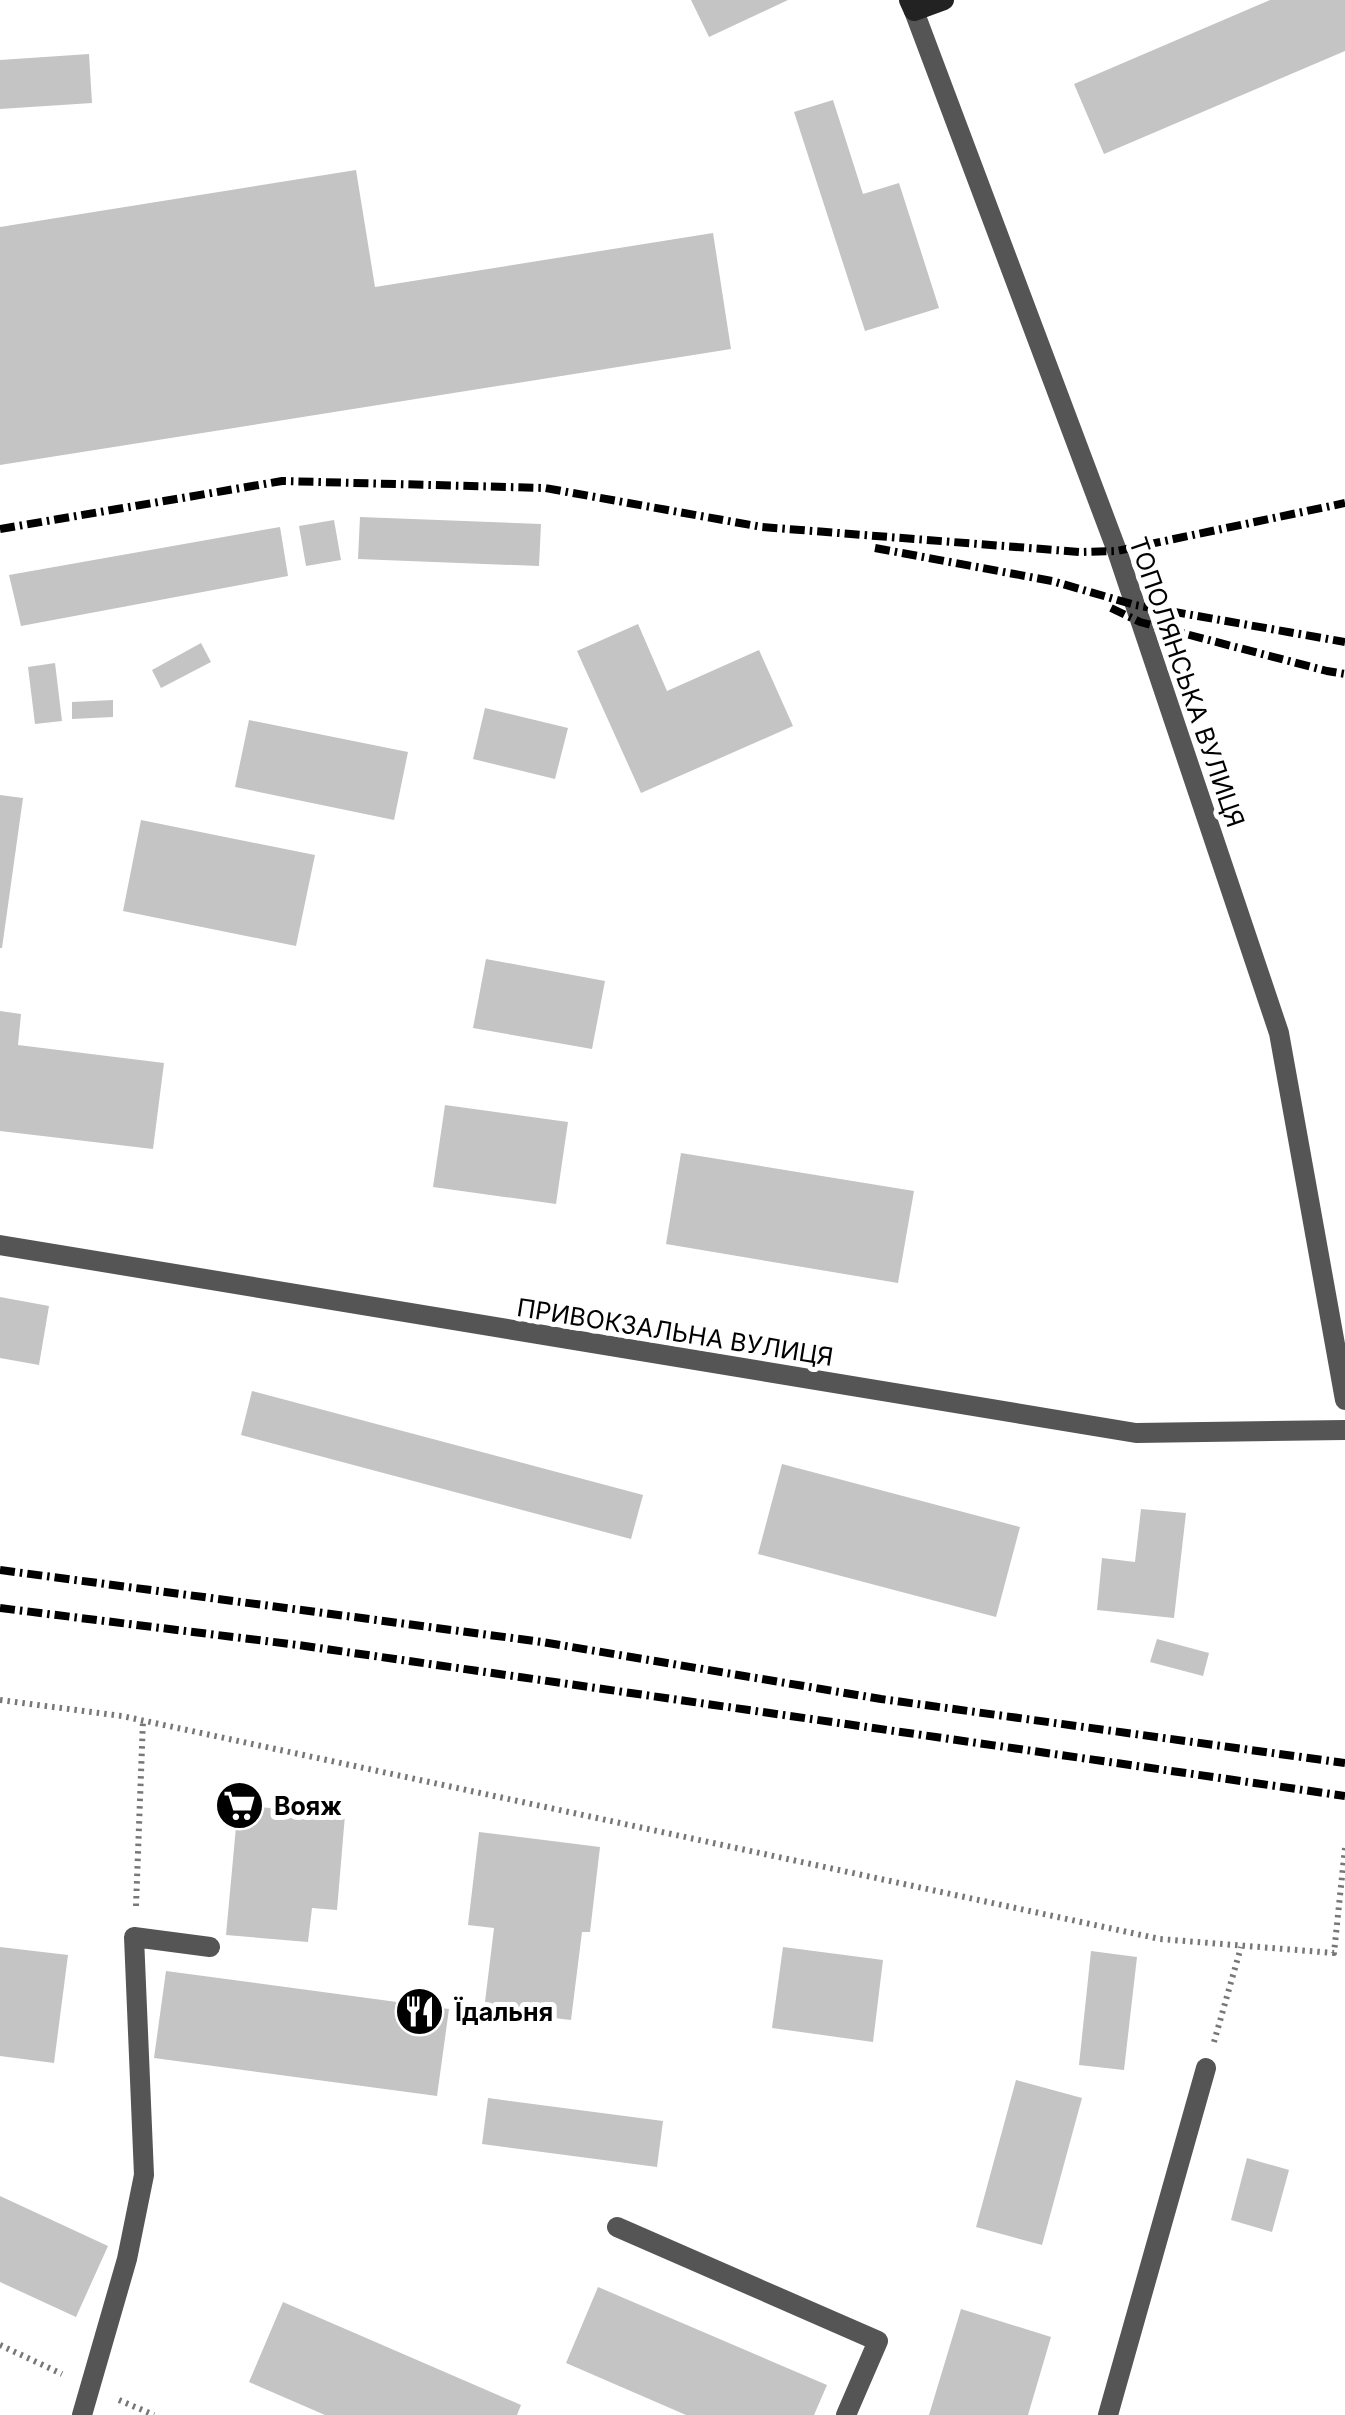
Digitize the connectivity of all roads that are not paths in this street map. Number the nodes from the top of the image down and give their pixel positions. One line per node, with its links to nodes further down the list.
1 (944, 0): 2 (street)
2 (912, 6): 4 (street, ТОПОЛЯНСЬКА ВУЛИЦЯ)
3 (0, 1245): 5 (street, ПРИВОКЗАЛЬНА ВУЛИЦЯ)
4 (1345, 1400)
5 (1345, 1430)
6 (210, 1947): 9 (street)
7 (1206, 2068): 11 (street)
8 (618, 2228): 10 (street)
9 (82, 2415)
10 (846, 2415)
11 (1108, 2415)

